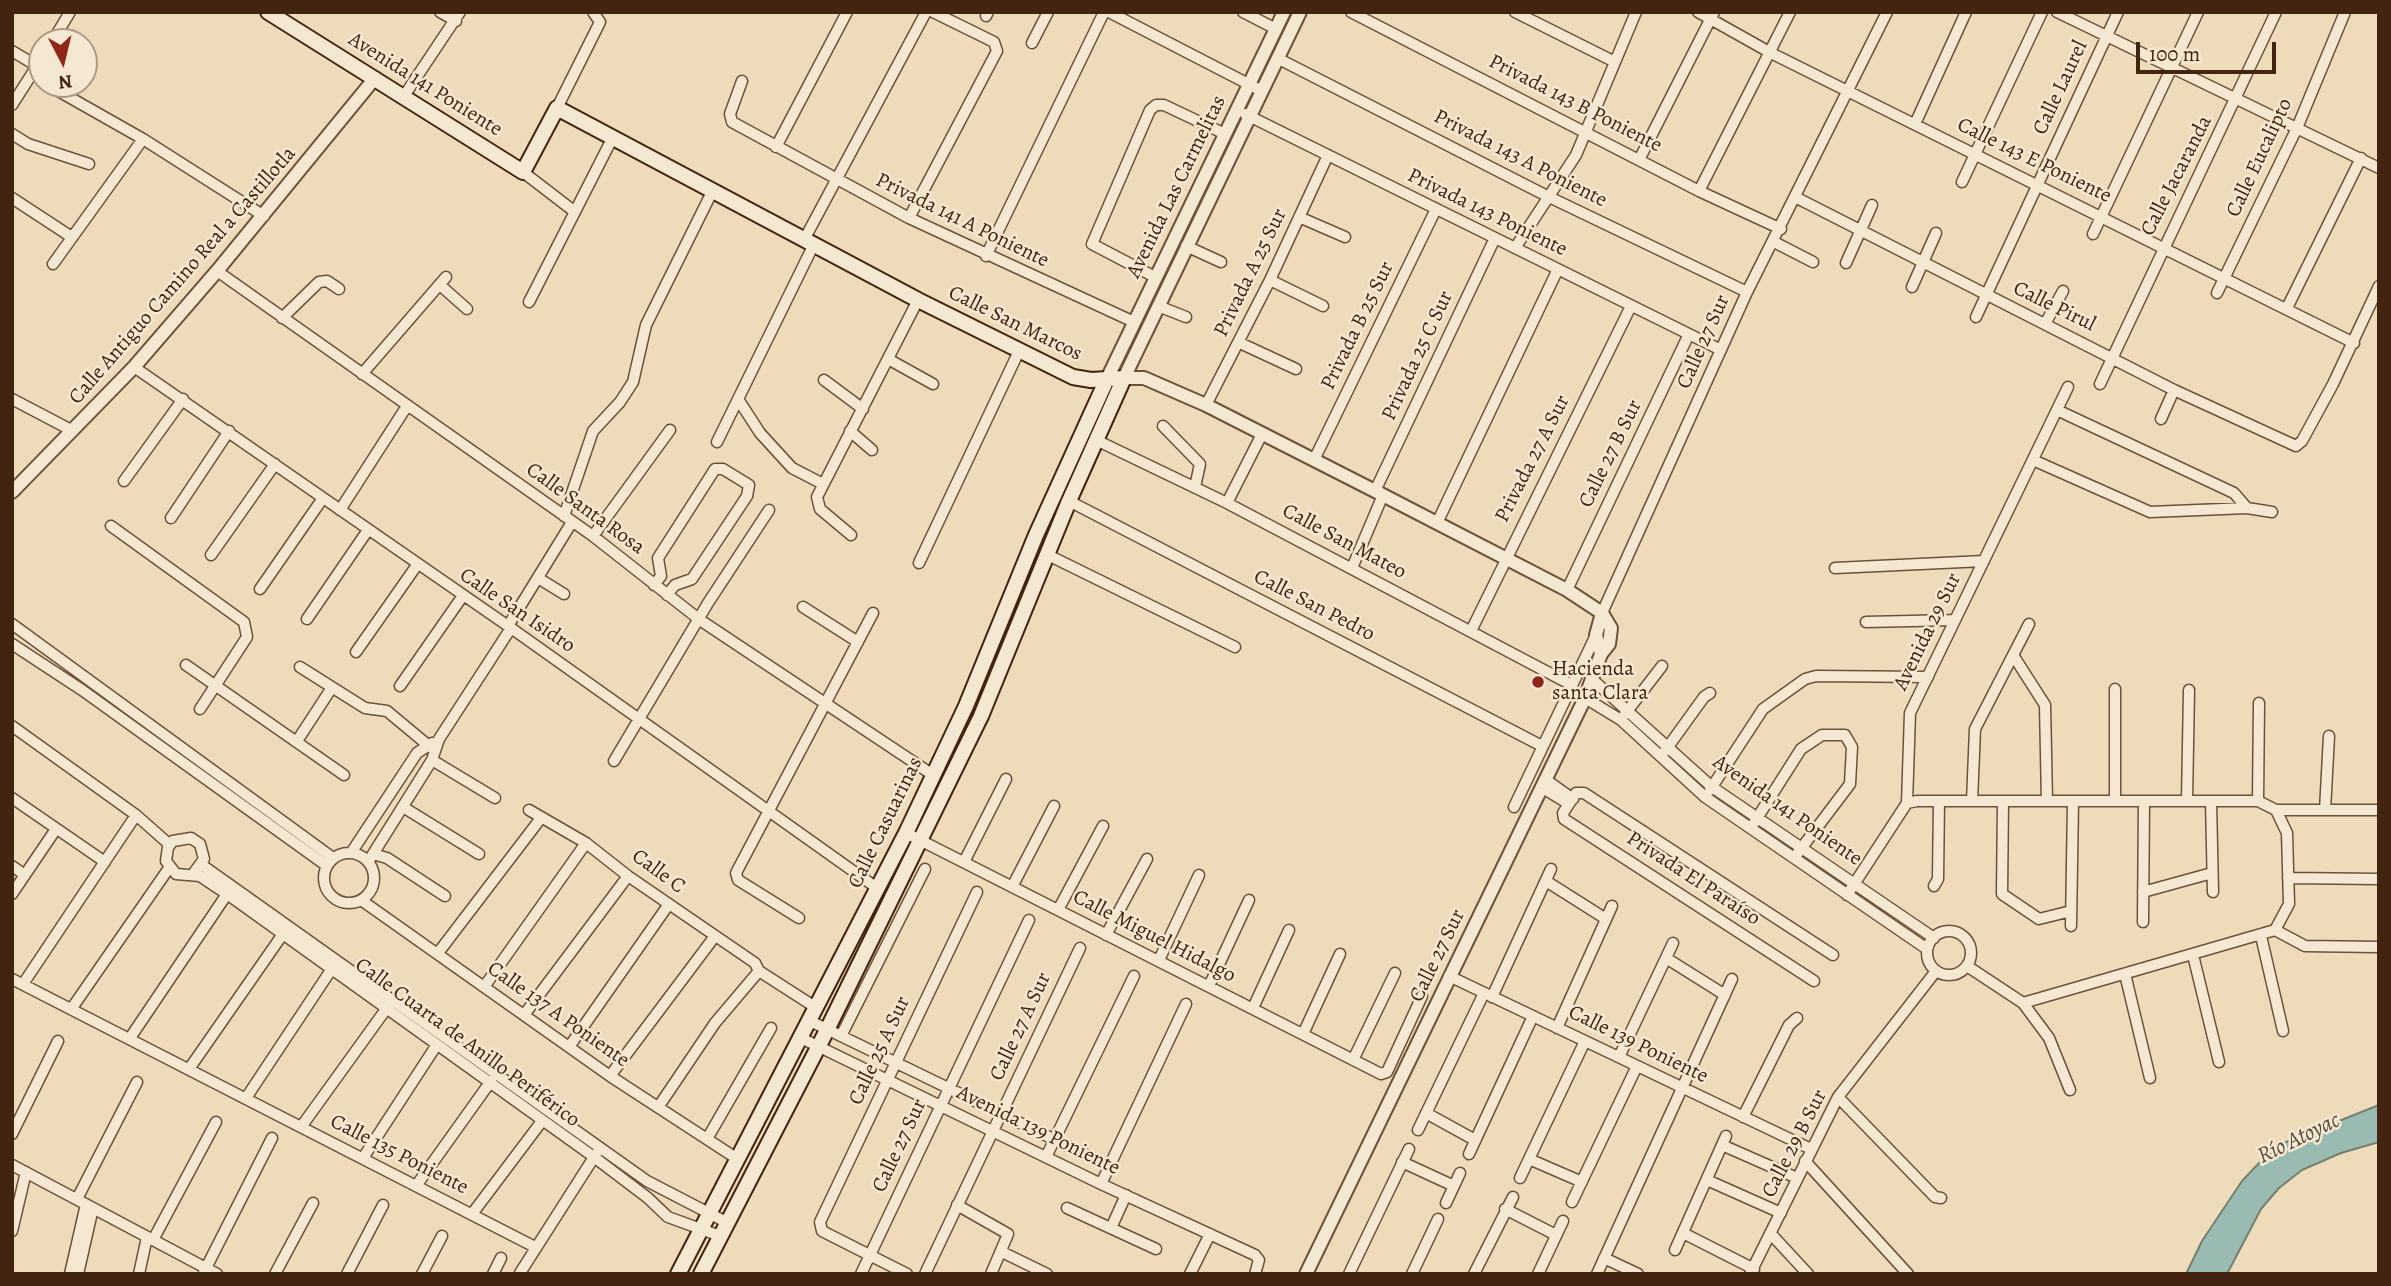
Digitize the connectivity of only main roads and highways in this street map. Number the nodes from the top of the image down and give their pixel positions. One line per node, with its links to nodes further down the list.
1 (268, 12): 2 (main road, Avenida 141 Poniente)
2 (558, 108): 4 (main road, Calle San Marcos)
3 (1124, 378): 4 (main road, Calle San Marcos); 5 (main road, Calle Casuarinas)
4 (1107, 379): 5 (main road, Calle Casuarinas)
5 (913, 836): 6 (main road, Calle Casuarinas); 7 (main road, Calle Casuarinas)
6 (678, 1274)
7 (701, 1274)

